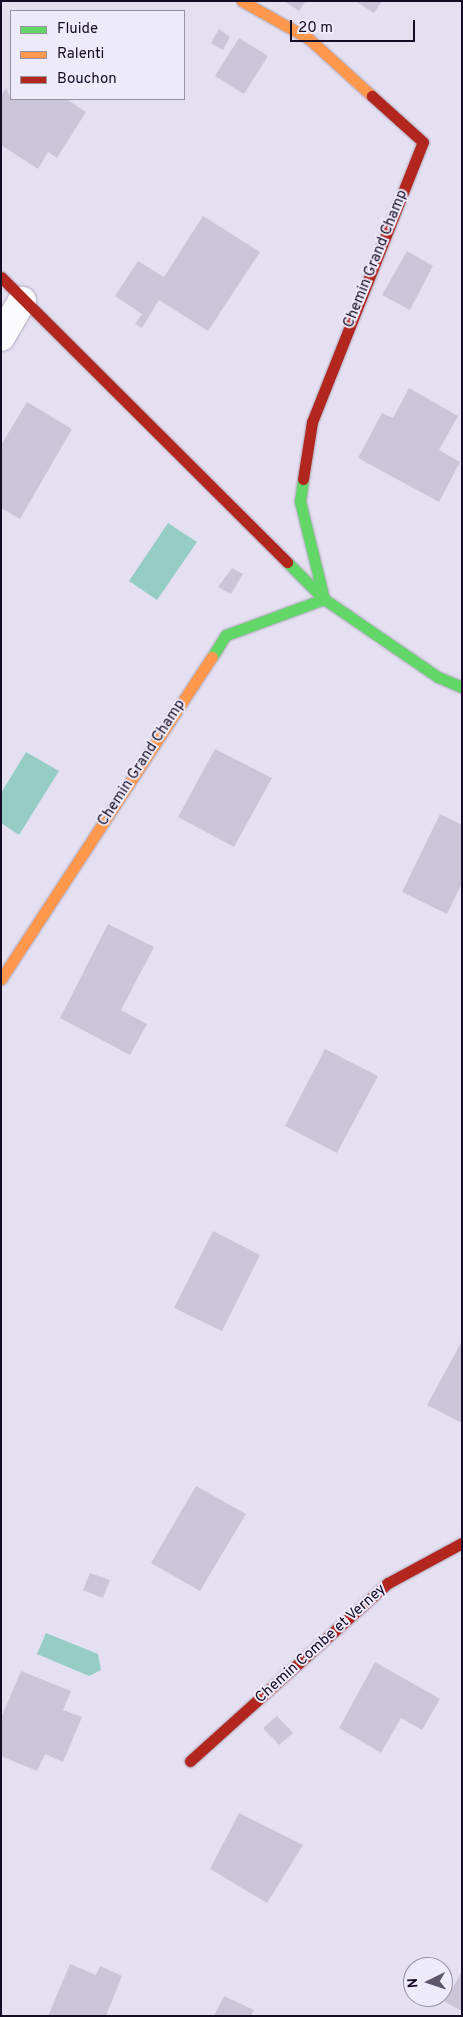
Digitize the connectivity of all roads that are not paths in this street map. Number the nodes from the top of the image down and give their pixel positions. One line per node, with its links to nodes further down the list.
1 (242, 1): 5 (street, Chemin Grand Champ)
2 (1, 277): 3 (street)
3 (22, 301): 4 (street); 5 (street)
4 (1, 337)
5 (324, 599): 6 (street); 7 (street, Chemin Grand Champ)
6 (462, 688)
7 (1, 979)
8 (462, 1542): 9 (street, Chemin Combe et Verney)
9 (190, 1761)

